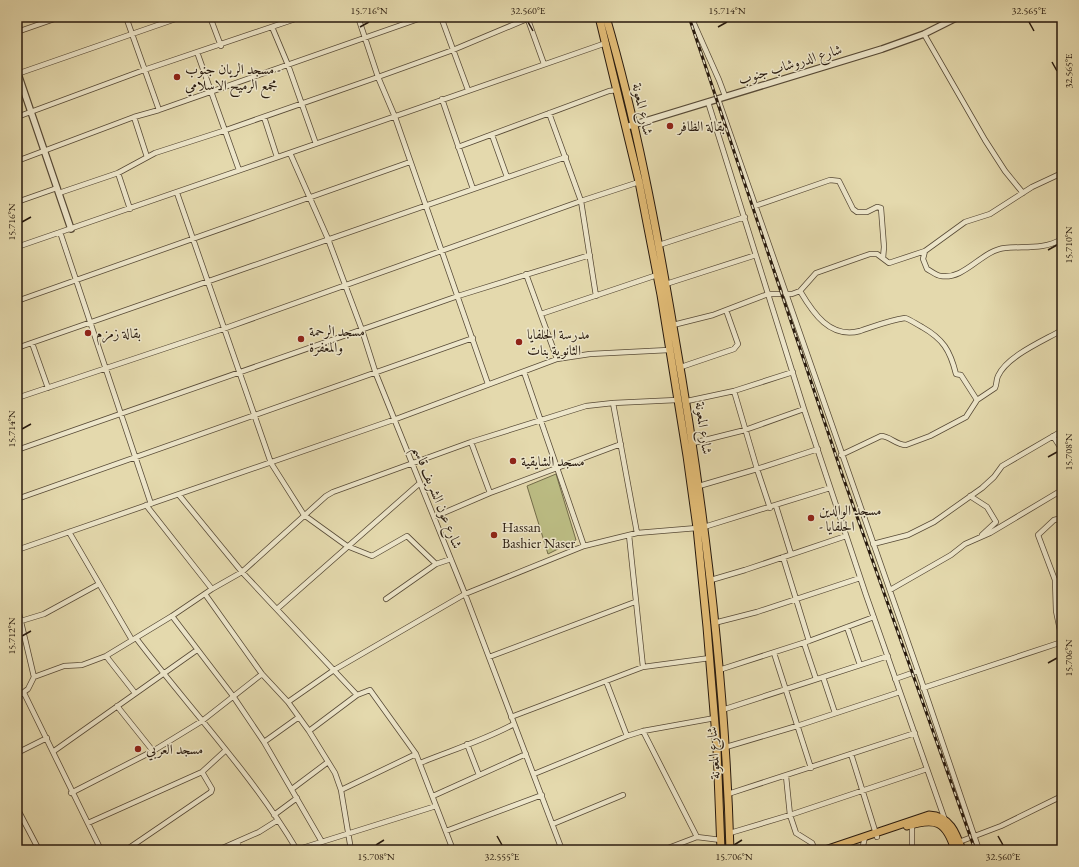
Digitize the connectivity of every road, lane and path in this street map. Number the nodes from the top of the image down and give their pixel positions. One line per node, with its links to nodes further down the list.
1 (60, 17): 16 (street)
2 (126, 17): 17 (street)
3 (181, 17): 17 (street)
4 (210, 17): 21 (street)
5 (301, 17): 15 (street)
6 (358, 17): 19 (street)
7 (424, 17): 14 (street)
8 (441, 17): 22 (street)
9 (598, 17): 20 (main road, شارع المعونة)
10 (606, 17): 44 (main road, شارع المعونة)
11 (691, 17): 32 (street)
12 (958, 17): 18 (street, شارع الدروشاب جنوب)
13 (527, 18): 22 (street); 24 (street)
14 (414, 19): 19 (street)
15 (272, 27): 21 (street); 25 (street)
16 (17, 32)
17 (131, 34): 26 (street); 27 (street)
18 (924, 34): 32 (street, شارع الدروشاب جنوب); 64 (street)
19 (364, 38): 25 (street); 28 (street)
20 (606, 43): 24 (street); 30 (main road, شارع المعونة)
21 (221, 46): 23 (street)
22 (453, 50): 28 (street); 29 (street)
23 (197, 52): 26 (street); 31 (street)
24 (544, 64): 29 (street)
25 (288, 65): 31 (street); 36 (street)
26 (144, 70): 37 (street); 38 (street)
27 (17, 73): 38 (street)
28 (378, 77): 36 (street); 43 (street)
29 (468, 90): 33 (street)
30 (617, 90): 39 (street); 44 (main road, شارع المعونة)
31 (212, 92): 37 (street); 45 (street)
32 (725, 96): 34 (street, شارع الدروشاب جنوب)
33 (442, 99): 43 (street); 48 (street)
34 (718, 99): 35 (street, شارع الدروشاب جنوب); 69 (street)
35 (708, 102): 44 (street, شارع الدروشاب جنوب); 71 (street)
36 (302, 104): 42 (street); 47 (street)
37 (159, 110): 41 (street)
38 (32, 112): 40 (street); 49 (street)
39 (549, 113): 46 (street); 51 (street)
40 (17, 117)
41 (134, 117): 49 (street); 52 (street)
42 (264, 117): 45 (street); 53 (street)
43 (395, 117): 47 (street); 55 (street)
44 (630, 126): 60 (main road, شارع المعونة); 77 (main road, شارع المعونة)
45 (226, 130): 52 (street); 56 (street)
46 (492, 135): 48 (street); 59 (street)
47 (316, 144): 50 (street)
48 (458, 147): 61 (street)
49 (46, 151): 54 (street); 62 (street)
50 (290, 153): 53 (street); 65 (street, شارع عون الشريف قاسم)
51 (566, 156): 59 (street); 66 (street)
52 (147, 157): 57 (street)
53 (277, 157): 56 (street)
54 (17, 161)
55 (410, 162): 65 (street); 68 (street)
56 (239, 170): 63 (street)
57 (118, 173): 62 (street); 70 (street)
58 (1062, 173): 64 (street)
59 (507, 177): 61 (street)
60 (638, 182): 66 (street); 85 (main road, شارع المعونة)
61 (473, 189): 68 (street)
62 (58, 190): 67 (street); 72 (street)
63 (177, 193): 70 (street); 74 (street)
64 (1023, 193): 80 (street)
65 (310, 198): 74 (street); 75 (street, شارع عون الشريف قاسم)
66 (581, 200): 79 (street); 81 (street)
67 (17, 202)
68 (424, 204): 75 (street); 79 (street)
69 (755, 206): 83 (street); 92 (street)
70 (130, 209): 72 (street)
71 (745, 217): 77 (street); 82 (street)
72 (71, 229): 73 (street)
73 (60, 232): 78 (street); 86 (street)
74 (192, 239): 86 (street); 87 (street)
75 (328, 239): 87 (street); 89 (street, شارع عون الشريف قاسم)
76 (1062, 239): 80 (street)
77 (659, 245): 88 (main road, شارع المعونة)
78 (17, 247)
79 (441, 251): 89 (street); 93 (street)
80 (925, 251): 83 (street)
81 (590, 255): 84 (street); 94 (street)
82 (756, 255): 88 (street); 91 (street)
83 (883, 258): 90 (street)
84 (526, 274): 93 (street); 97 (street)
85 (657, 275): 94 (street); 106 (main road, شارع المعونة)
86 (76, 279): 95 (street); 98 (street)
87 (207, 283): 98 (street); 100 (street)
88 (666, 284): 99 (main road, شارع المعونة)
89 (345, 285): 100 (street); 101 (street, شارع عون الشريف قاسم)
90 (800, 291): 92 (street); 119 (street)
91 (768, 294): 92 (street); 96 (street); 111 (street)
92 (785, 294): 136 (street)
93 (458, 296): 101 (street); 103 (street)
94 (596, 296): 97 (street)
95 (17, 301)
96 (726, 310): 99 (street); 108 (street)
97 (541, 314): 107 (street)
98 (91, 322): 104 (street); 109 (street)
99 (673, 325): 108 (main road, شارع المعونة)
100 (223, 329): 109 (street); 112 (street)
101 (362, 330): 112 (street); 113 (street, شارع عون الشريف قاسم)
102 (1062, 330): 119 (street)
103 (473, 338): 113 (street); 114 (street)
104 (32, 343): 105 (street); 115 (street)
105 (17, 348)
106 (669, 350): 107 (street); 118 (main road, شارع المعونة)
107 (557, 360): 110 (street)
108 (681, 367): 120 (main road, شارع المعونة)
109 (106, 368): 115 (street); 123 (street)
110 (524, 372): 114 (street); 126 (street)
111 (793, 372): 116 (street); 122 (street)
112 (240, 374): 123 (street); 124 (street)
113 (376, 374): 124 (street); 125 (street, شارع عون الشريف قاسم)
114 (488, 384): 125 (street)
115 (48, 388): 117 (street)
116 (734, 391): 120 (street); 127 (street)
117 (17, 398)
118 (677, 400): 121 (street); 156 (main road, شارع المعونة)
119 (977, 400): 136 (street)
120 (687, 401): 131 (main road, شارع المعونة)
121 (613, 403): 126 (street); 132 (street)
122 (804, 409): 127 (street); 133 (street)
123 (121, 414): 134 (street); 137 (street)
124 (254, 416): 137 (street); 138 (street)
125 (396, 419): 138 (street); 139 (street, شارع عون الشريف قاسم)
126 (540, 420): 130 (street); 140 (street)
127 (745, 430): 131 (street); 141 (street)
128 (1062, 431): 129 (street)
129 (1053, 436): 135 (street); 148 (street)
130 (471, 442): 139 (street); 146 (street)
131 (693, 443): 143 (main road, شارع المعونة)
132 (622, 444): 140 (street); 158 (street)
133 (818, 449): 141 (street); 144 (street)
134 (17, 450)
135 (1062, 450)
136 (841, 455): 162 (street)
137 (137, 457): 149 (street); 150 (street)
138 (271, 463): 147 (street); 153 (street)
139 (412, 464): 142 (street, شارع عون الشريف قاسم); 153 (street)
140 (557, 468): 146 (street); 164 (street)
141 (757, 470): 143 (street); 152 (street)
142 (420, 483): 154 (street, شارع عون الشريف قاسم); 163 (street)
143 (699, 486): 156 (main road, شارع المعونة)
144 (830, 488): 151 (street); 160 (street)
145 (1062, 490): 161 (street)
146 (490, 493): 154 (street)
147 (180, 495): 150 (street); 170 (street)
148 (970, 496): 161 (street); 162 (street)
149 (17, 499)
150 (149, 505): 157 (street); 174 (street)
151 (776, 506): 152 (street); 166 (street)
152 (770, 508): 156 (street)
153 (304, 515): 163 (street); 170 (street)
154 (434, 517): 168 (street, شارع عون الشريف قاسم)
155 (1062, 518): 189 (street)
156 (701, 527): 158 (street); 172 (main road, شارع المعونة); 196 (main road, شارع المعونة)
157 (69, 532): 165 (street); 173 (street)
158 (637, 534): 159 (street)
159 (629, 535): 164 (street); 180 (street)
160 (846, 536): 166 (street); 171 (street)
161 (978, 539): 175 (street)
162 (873, 544): 175 (street)
163 (347, 546): 169 (street); 182 (street)
164 (584, 546): 177 (street)
165 (17, 550)
166 (791, 554): 167 (street)
167 (783, 557): 172 (street); 178 (street)
168 (451, 559): 169 (street); 177 (street, شارع عون الشريف قاسم)
169 (436, 564): 179 (street)
170 (242, 572): 174 (street); 182 (street)
171 (860, 578): 178 (street); 184 (street)
172 (711, 580): 186 (main road, شارع المعونة)
173 (99, 584): 185 (street); 188 (street)
174 (212, 589): 176 (street)
175 (890, 590): 201 (street)
176 (205, 594): 183 (street); 203 (street)
177 (465, 594): 195 (street, شارع عون الشريف قاسم); 199 (street)
178 (796, 598): 186 (street); 190 (street)
179 (386, 599)
180 (635, 602): 195 (street); 198 (street)
181 (17, 605): 185 (street)
182 (277, 609): 199 (street)
183 (172, 616): 188 (street); 191 (street)
184 (874, 617): 187 (street); 194 (street)
185 (21, 620): 204 (street)
186 (714, 623): 200 (main road, شارع المعونة)
187 (847, 627): 190 (street); 197 (street)
188 (134, 639): 193 (street); 202 (street)
189 (1062, 641): 209 (street)
190 (806, 642): 192 (street); 206 (street)
191 (196, 650): 202 (street); 215 (street)
192 (774, 653): 200 (street); 210 (street)
193 (106, 656): 204 (street); 213 (street)
194 (888, 656): 197 (street); 207 (street)
195 (489, 657): 221 (street, شارع عون الشريف قاسم)
196 (710, 658): 198 (street); 223 (main road, شارع المعونة)
197 (860, 665): 205 (street)
198 (643, 667): 208 (street)
199 (334, 670): 214 (street); 217 (street)
200 (719, 670): 219 (main road, شارع المعونة)
201 (918, 671): 207 (street); 209 (street)
202 (163, 674): 213 (street); 224 (street)
203 (262, 674): 215 (street); 217 (street)
204 (34, 677): 211 (street)
205 (823, 677): 206 (street); 220 (street)
206 (816, 679): 210 (street)
207 (895, 679): 212 (street)
208 (606, 681): 221 (street); 230 (street)
209 (923, 688): 273 (street)
210 (785, 689): 219 (street); 226 (street)
211 (24, 692): 216 (street); 231 (street)
212 (900, 692): 220 (street); 229 (street)
213 (135, 693): 218 (street)
214 (356, 695): 227 (street); 239 (street)
215 (233, 696): 224 (street); 232 (street)
216 (17, 697)
217 (288, 702): 222 (street)
218 (117, 706): 236 (street); 237 (street)
219 (722, 710): 234 (main road, شارع المعونة)
220 (835, 713): 226 (street)
221 (511, 717): 225 (street, شارع عون الشريف قاسم)
222 (299, 718): 227 (street); 232 (street)
223 (715, 718): 228 (street); 276 (main road, شارع المعونة)
224 (202, 721): 235 (street); 237 (street)
225 (514, 724): 233 (street); 240 (street, شارع عون الشريف قاسم)
226 (797, 726): 234 (street); 244 (street)
227 (309, 731): 242 (street)
228 (643, 731): 230 (street); 274 (street)
229 (915, 734): 241 (street); 245 (street)
230 (627, 736): 248 (street)
231 (47, 738): 236 (street); 238 (street)
232 (264, 742): 250 (street)
233 (467, 744): 243 (street); 247 (street)
234 (726, 747): 254 (main road, شارع المعونة)
235 (226, 750): 246 (street); 262 (street)
236 (54, 751): 253 (street)
237 (153, 751): 253 (street)
238 (17, 752)
239 (416, 754): 243 (street); 251 (street)
240 (526, 754): 247 (street); 248 (street, شارع عون الشريف قاسم)
241 (851, 754): 244 (street); 252 (street)
242 (328, 762): 250 (street); 251 (street)
243 (420, 763): 257 (street)
244 (811, 768): 249 (street)
245 (928, 769): 252 (street); 267 (street)
246 (202, 772): 266 (street); 282 (street)
247 (479, 774): 257 (street)
248 (534, 774): 255 (street, شارع عون الشريف قاسم)
249 (786, 776): 254 (street); 263 (street)
250 (292, 789): 259 (street)
251 (341, 790): 270 (street)
252 (863, 790): 263 (street); 272 (street)
253 (72, 792): 266 (street)
254 (728, 794): 271 (main road, شارع المعونة)
255 (542, 795): 268 (street, شارع عون الشريف قاسم); 269 (street)
256 (623, 795): 268 (street)
257 (433, 796): 260 (street)
258 (1062, 796): 273 (street)
259 (297, 798): 262 (street); 278 (street)
260 (436, 806): 269 (street); 270 (street)
261 (17, 808): 280 (street)
262 (274, 815): 264 (street)
263 (790, 815): 271 (street); 292 (street)
264 (278, 820): 277 (street); 285 (street)
265 (912, 822): 267 (main road); 272 (main road); 296 (street)
266 (88, 823): 281 (street)
267 (944, 823): 279 (main road); 297 (main road)
268 (553, 824): 288 (street, شارع عون الشريف قاسم)
269 (446, 831): 287 (street)
270 (349, 833): 278 (street); 286 (street)
271 (730, 833): 291 (main road, شارع المعونة)
272 (877, 834): 275 (main road)
273 (974, 836): 279 (street); 299 (street)
274 (697, 837): 276 (street); 289 (street)
275 (865, 839): 293 (main road); 294 (main road); 295 (street)
276 (720, 840): 290 (main road, شارع المعونة)
277 (237, 842): 283 (street); 284 (street)
278 (322, 842): 285 (street)
279 (959, 842): 298 (main road)
280 (39, 850)
281 (101, 850)
282 (126, 850)
283 (218, 850)
284 (240, 850)
285 (297, 850)
286 (351, 850)
287 (453, 850)
288 (562, 850)
289 (663, 850)
290 (721, 850)
291 (730, 850)
292 (815, 850)
293 (825, 850)
294 (839, 850)
295 (862, 850)
296 (912, 850)
297 (955, 850)
298 (962, 850)
299 (979, 850)

